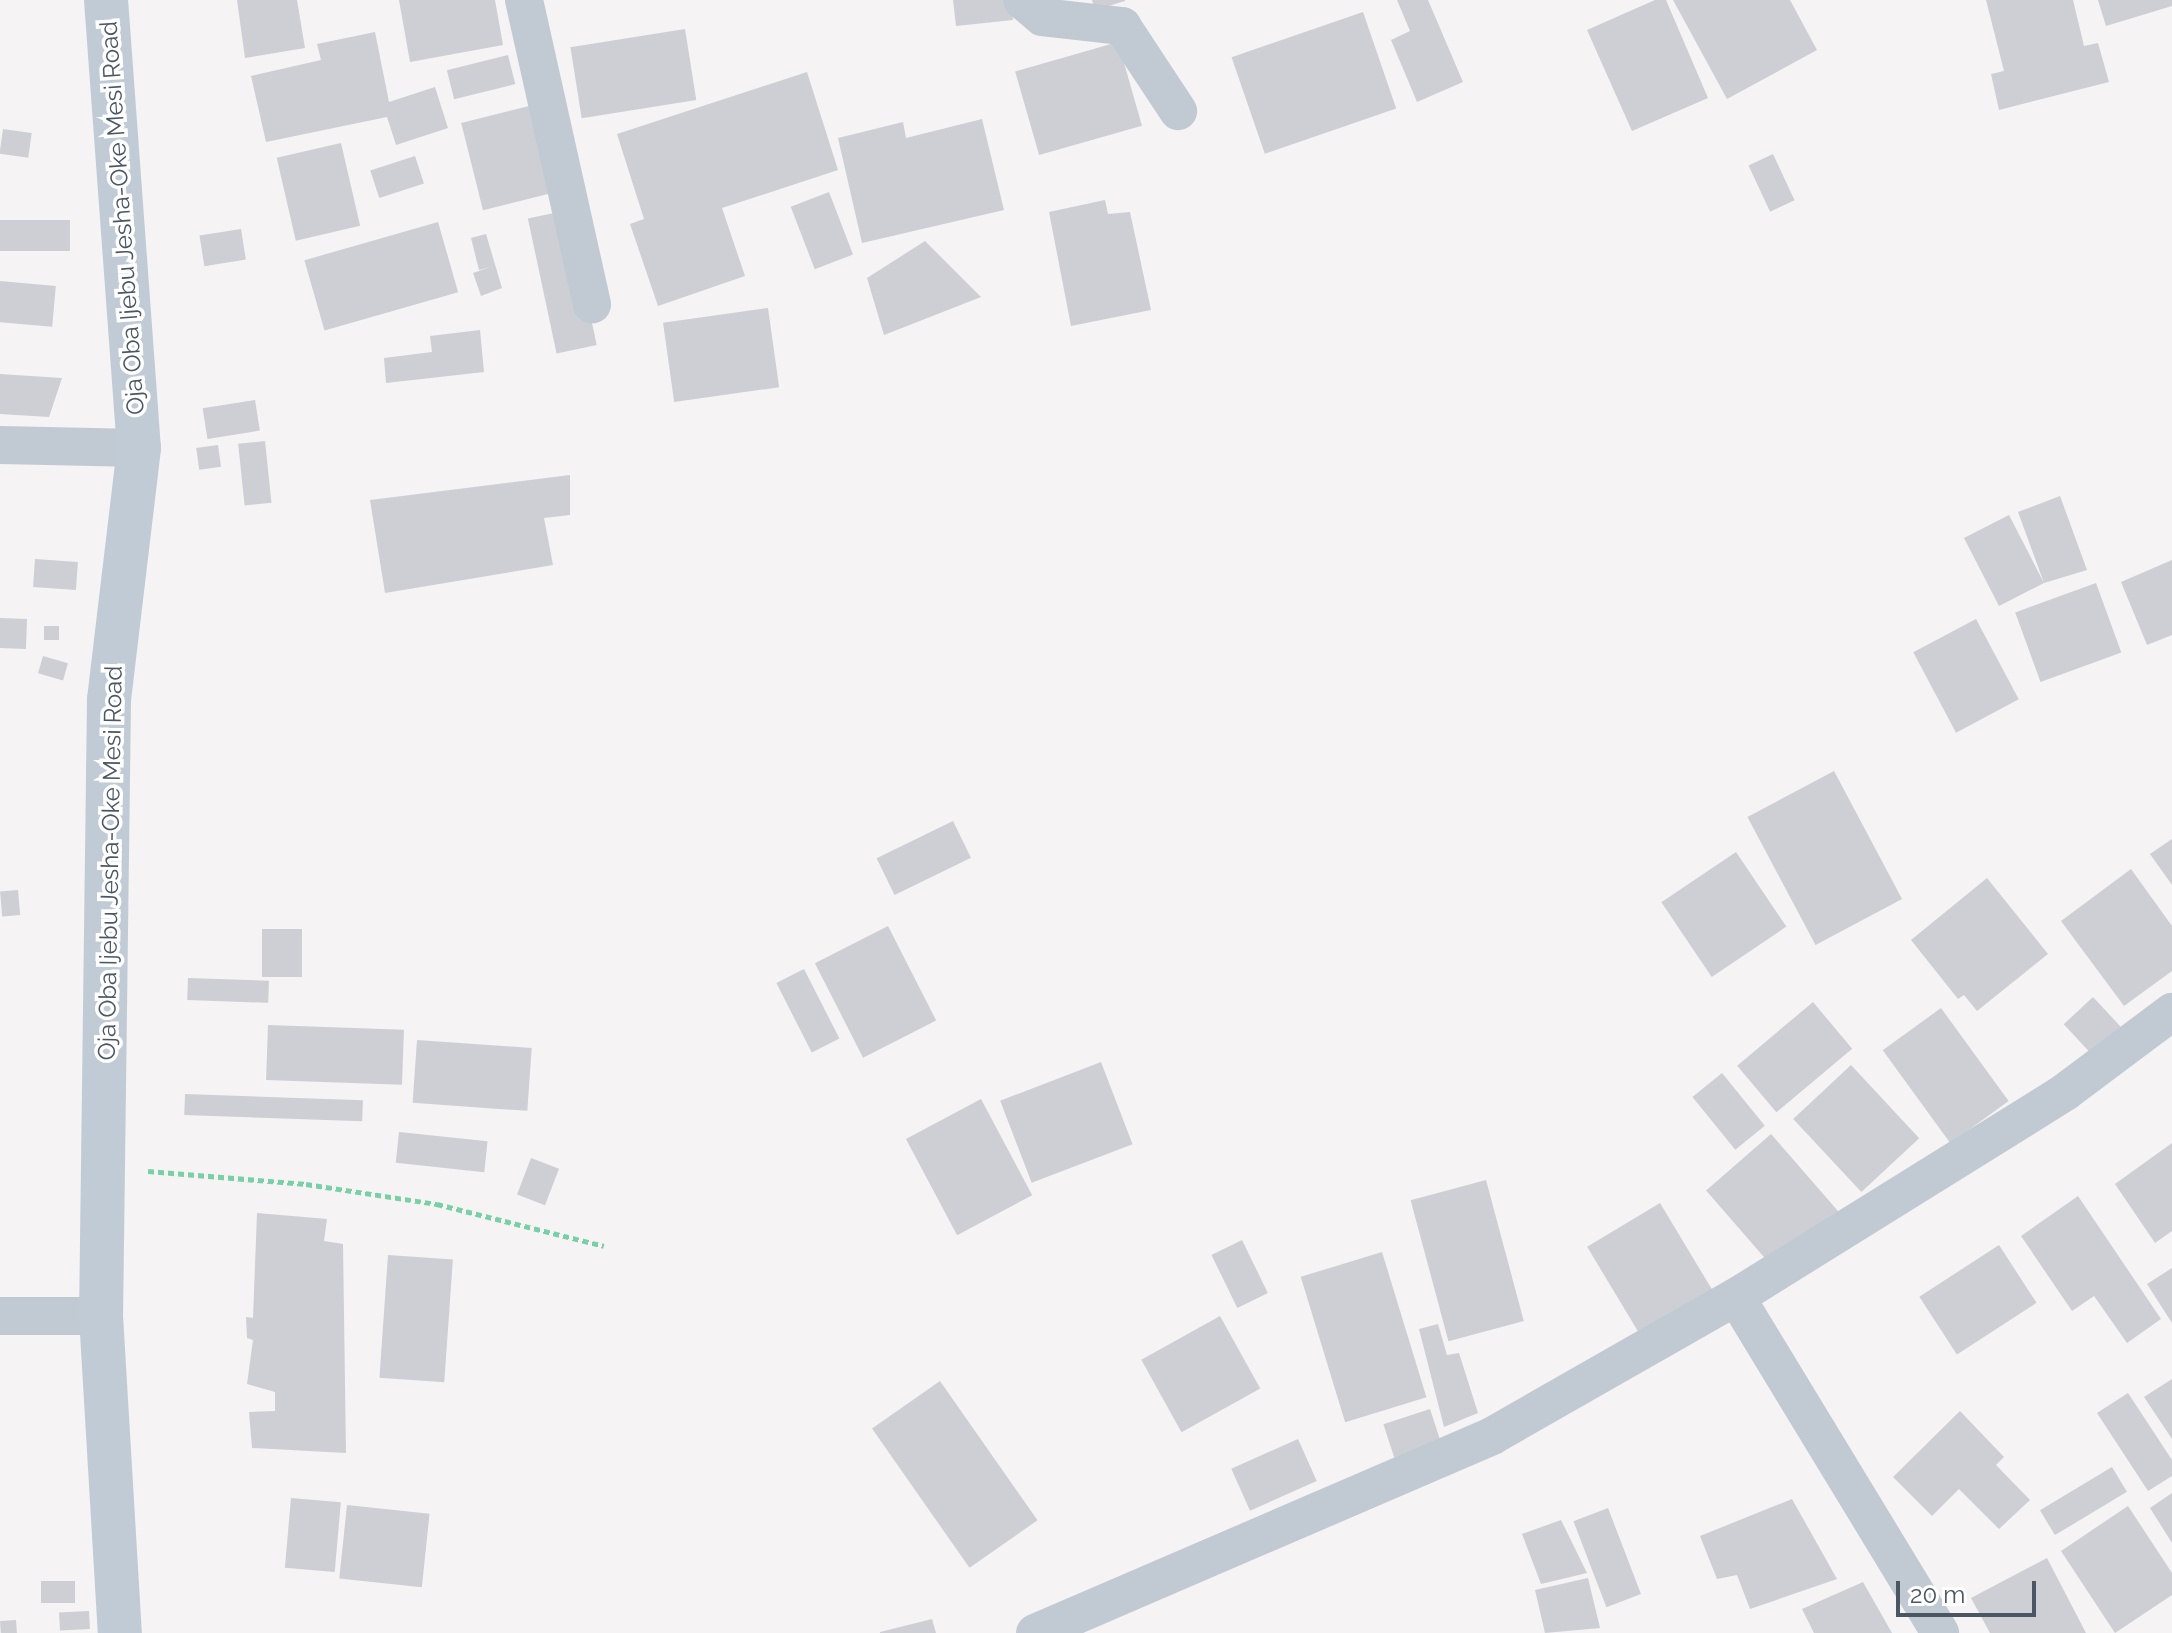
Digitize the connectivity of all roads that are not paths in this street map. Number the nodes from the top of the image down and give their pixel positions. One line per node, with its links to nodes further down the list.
1 (106, 0): 7 (main road, Oja Oba Ijebu Jesha-Oke Mesi Road)
2 (524, 0): 5 (street)
3 (1022, 0): 4 (street)
4 (1178, 111)
5 (592, 304)
6 (0, 445): 7 (street)
7 (139, 448): 11 (main road, Oja Oba Ijebu Jesha-Oke Mesi Road)
8 (2172, 1012): 9 (street)
9 (1736, 1297): 13 (street); 14 (street)
10 (0, 1316): 11 (street)
11 (101, 1316): 12 (main road, Oja Oba Ijebu Jesha-Oke Mesi Road)
12 (121, 1633)
13 (1035, 1633)
14 (1940, 1633)

